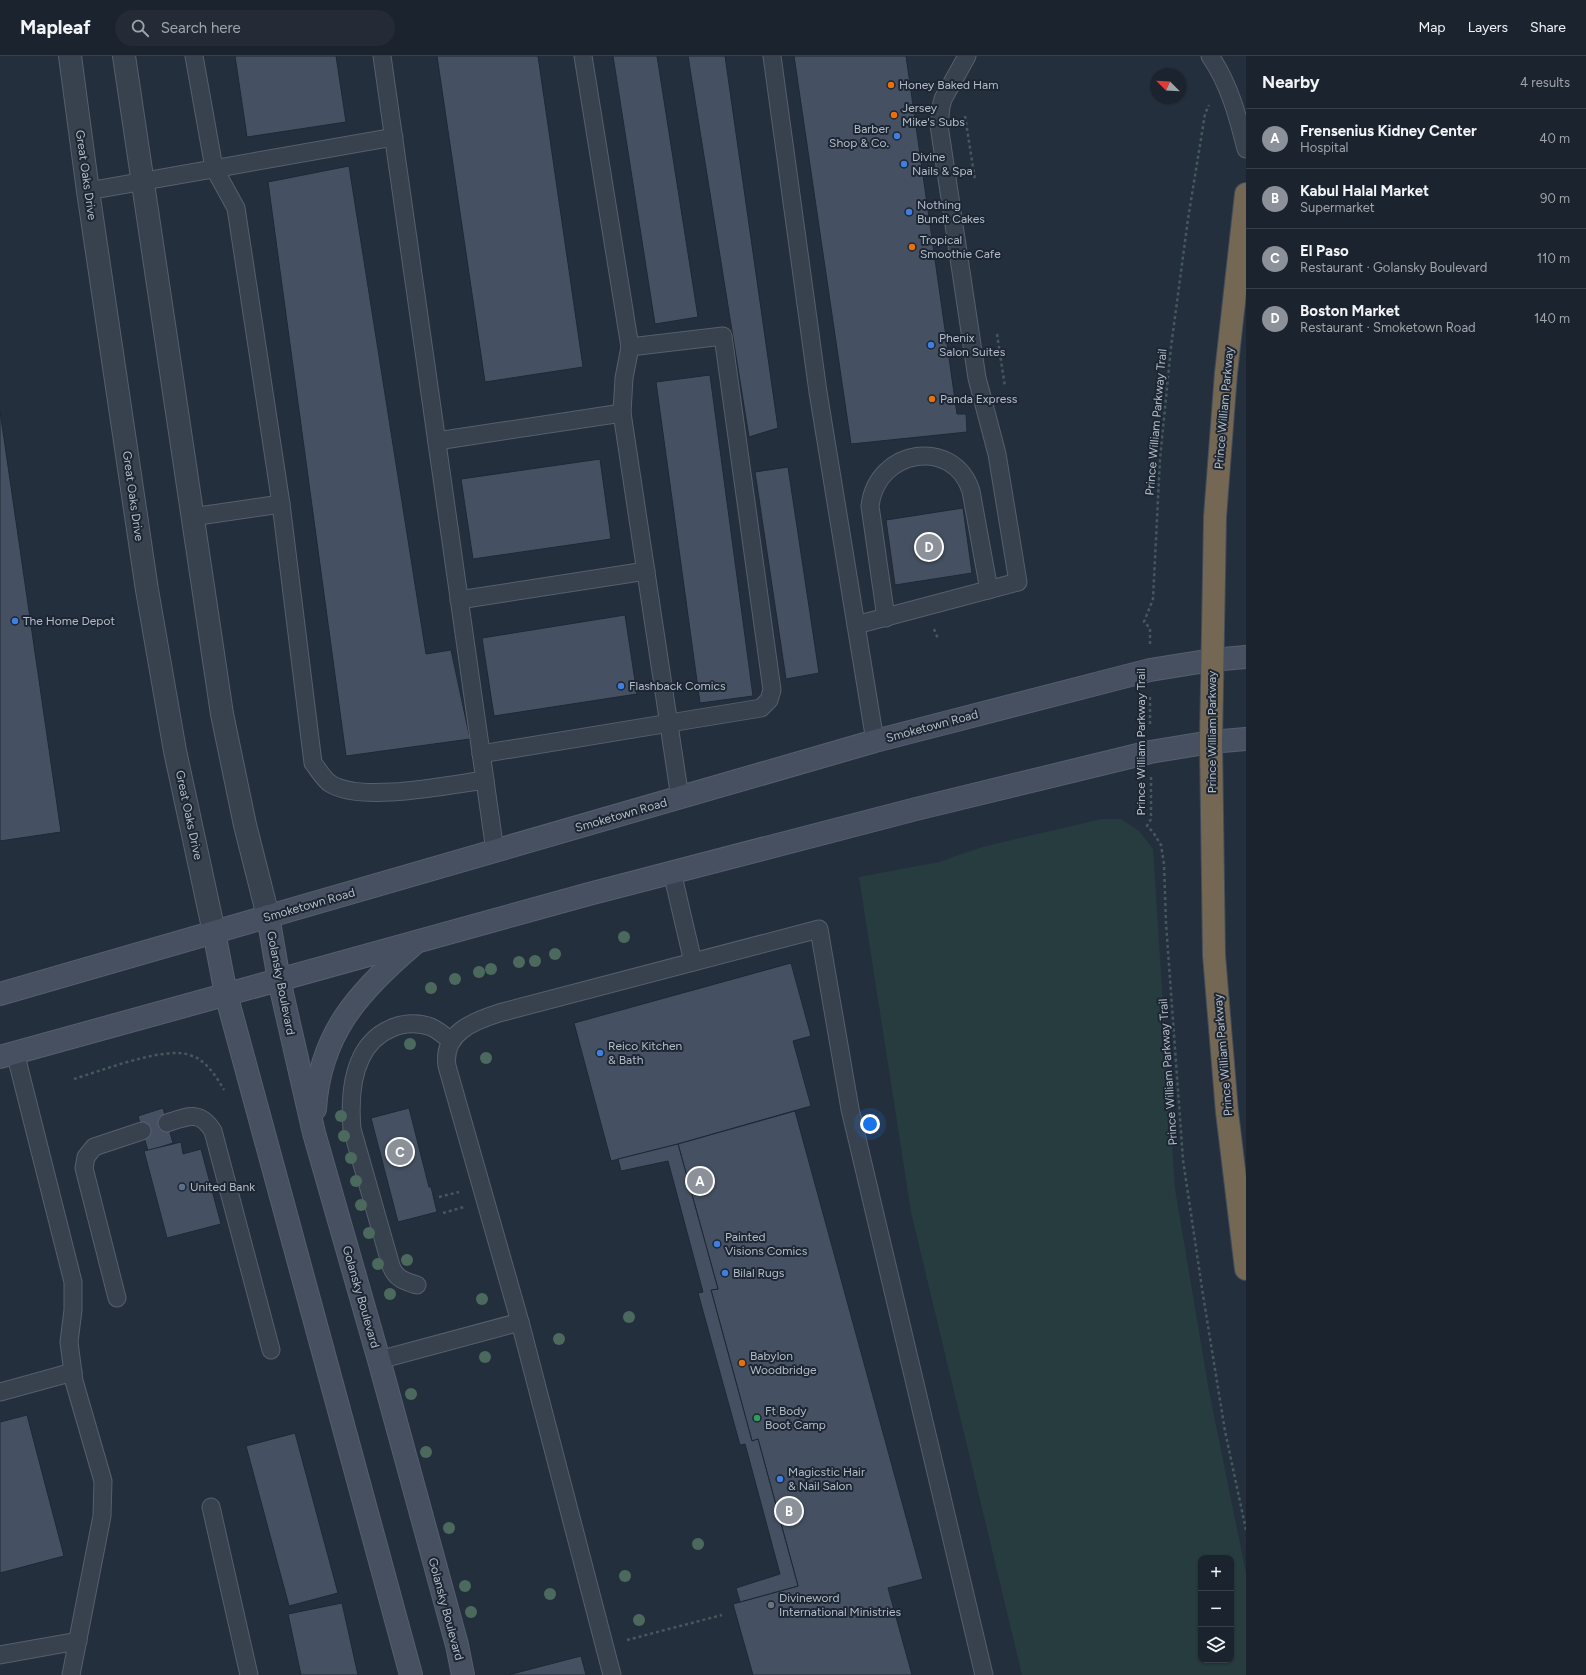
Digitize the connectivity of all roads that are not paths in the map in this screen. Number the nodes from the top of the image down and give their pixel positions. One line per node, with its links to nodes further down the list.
1 (70, 56): 13 (street, Great Oaks Drive)
2 (124, 56): 12 (street)
3 (194, 56): 11 (lane)
4 (382, 56): 9 (lane)
5 (583, 56): 15 (lane)
6 (772, 56): 24 (lane)
7 (968, 56): 21 (lane)
8 (1210, 56): 10 (lane)
9 (394, 137): 11 (lane); 17 (lane)
10 (1246, 149)
11 (214, 168): 12 (lane); 18 (lane)
12 (143, 180): 13 (lane); 19 (street)
13 (88, 190): 37 (street, Great Oaks Drive)
14 (1246, 194): 26 (highway, Prince William Parkway)
15 (630, 347): 16 (lane); 27 (lane)
16 (622, 413): 17 (lane); 20 (lane)
17 (437, 441): 22 (lane)
18 (281, 504): 19 (lane); 32 (lane)
19 (192, 517): 36 (street)
20 (646, 571): 22 (lane); 27 (lane)
21 (989, 590): 23 (lane); 23 (lane)
22 (459, 600): 31 (lane)
23 (886, 618): 24 (lane)
24 (856, 625): 29 (lane)
25 (1246, 657): 26 (main road, Smoketown Road)
26 (1212, 660): 29 (main road, Smoketown Road); 30 (highway, Prince William Parkway)
27 (669, 724): 31 (lane); 33 (lane)
28 (1246, 739): 30 (main road)
29 (875, 741): 33 (main road, Smoketown Road)
30 (1211, 742): 35 (main road); 48 (highway, Prince William Parkway)
31 (481, 754): 32 (lane)
32 (485, 780): 34 (lane)
33 (680, 798): 34 (main road, Smoketown Road)
34 (495, 851): 36 (main road, Smoketown Road)
35 (672, 872): 38 (main road); 39 (lane)
36 (268, 916): 37 (main road, Smoketown Road); 40 (main road, Golansky Boulevard)
37 (214, 932): 41 (main road, Smoketown Road); 42 (main road)
38 (418, 941): 40 (main road); 47 (main road)
39 (693, 962): 43 (lane); 64 (lane)
40 (279, 980): 42 (main road); 47 (main road, Golansky Boulevard)
41 (0, 994)
42 (226, 994): 44 (main road); 61 (main road)
43 (451, 1041): 49 (lane); 51 (lane)
44 (8, 1054): 54 (lane)
45 (167, 1123): 52 (lane)
46 (142, 1131): 50 (lane)
47 (314, 1132): 53 (main road, Golansky Boulevard)
48 (1246, 1269)
49 (417, 1285)
50 (117, 1298)
51 (520, 1322): 53 (lane); 63 (lane)
52 (271, 1350)
53 (379, 1360): 62 (main road, Golansky Boulevard)
54 (73, 1372): 55 (lane); 57 (lane)
55 (0, 1392)
56 (211, 1507): 60 (lane)
57 (78, 1641): 58 (lane); 59 (lane)
58 (0, 1655)
59 (71, 1675)
60 (249, 1675)
61 (411, 1675)
62 (463, 1675)
63 (612, 1675)
64 (984, 1675)

